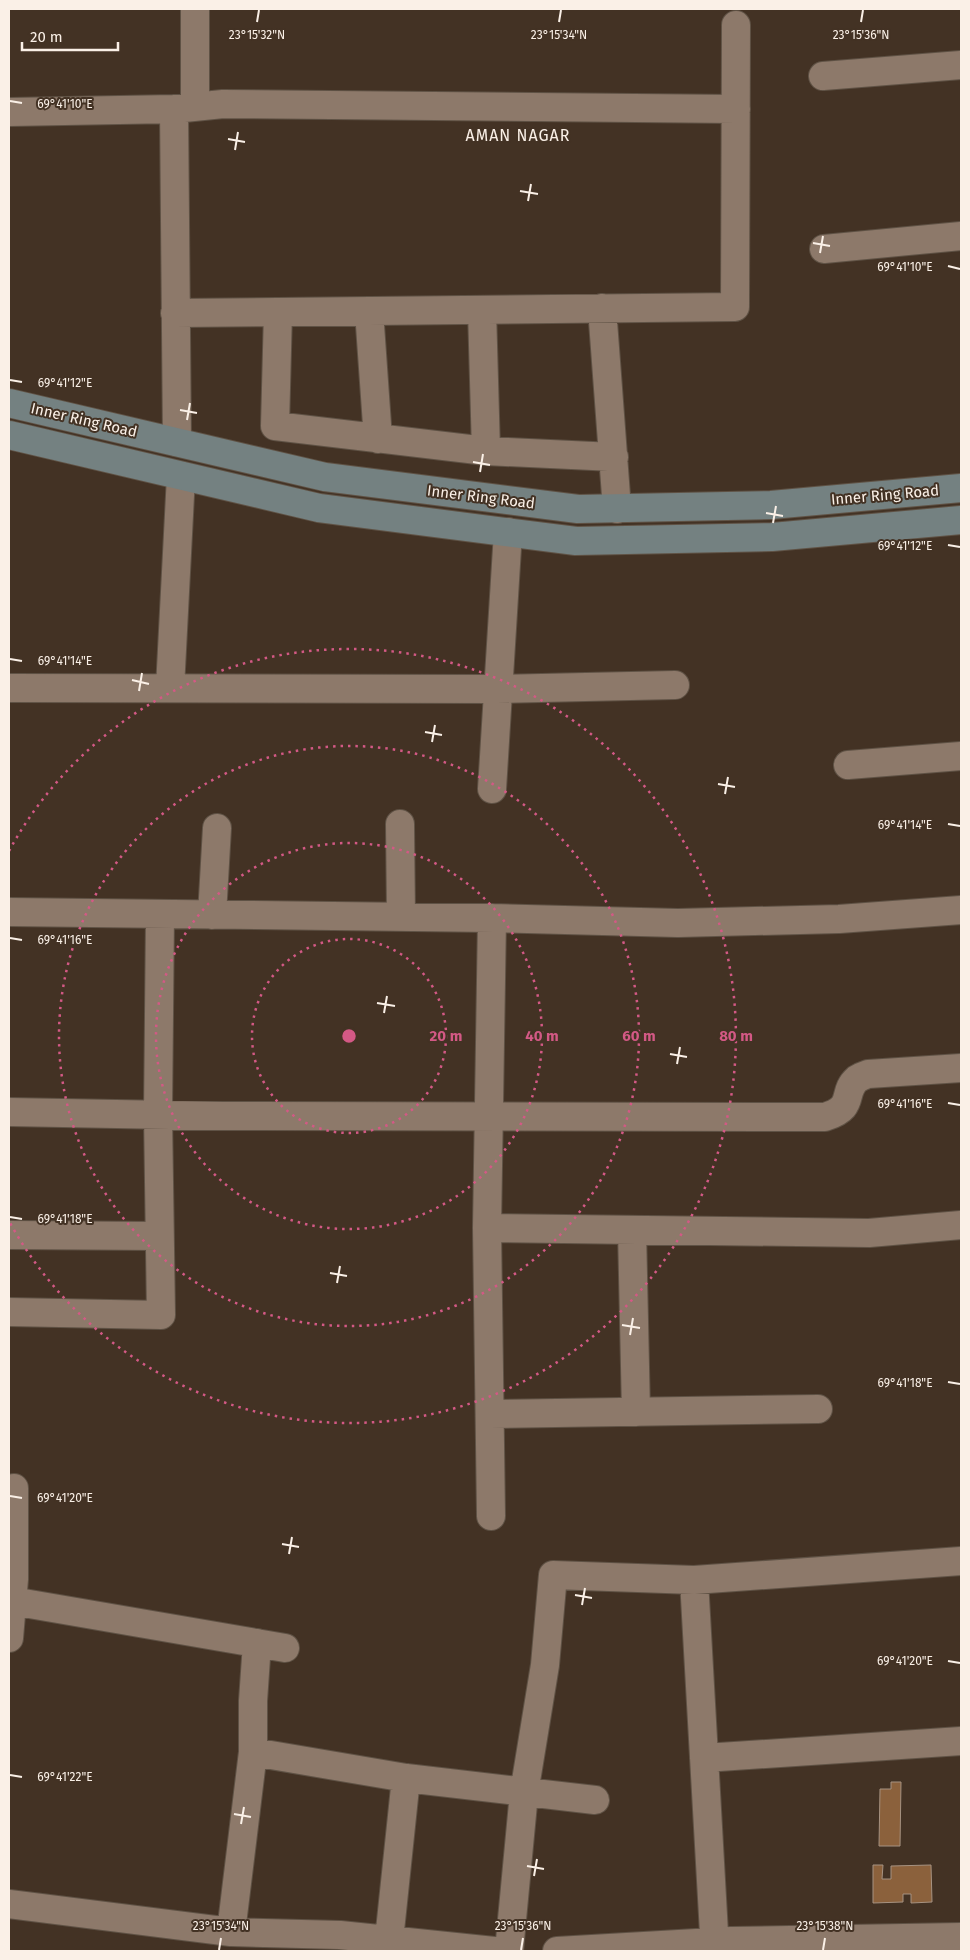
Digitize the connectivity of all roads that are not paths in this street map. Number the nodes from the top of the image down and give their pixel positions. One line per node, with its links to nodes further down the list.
1 (196, 9): 5 (street)
2 (736, 25): 6 (street)
3 (961, 65): 4 (street)
4 (823, 76)
5 (184, 108): 6 (street); 7 (street); 14 (street)
6 (736, 109): 10 (street)
7 (9, 112)
8 (961, 236): 9 (street)
9 (824, 249)
10 (602, 308): 11 (street); 20 (street)
11 (482, 310): 12 (street); 19 (street)
12 (369, 311): 13 (street); 17 (street)
13 (278, 312): 14 (street); 17 (street)
14 (176, 313): 18 (street)
15 (9, 402): 18 (main road, Inner Ring Road)
16 (9, 435): 21 (main road, Inner Ring Road)
17 (378, 439): 19 (street)
18 (177, 442): 23 (main road, Inner Ring Road)
19 (486, 451): 20 (street)
20 (614, 458): 23 (street)
21 (181, 476): 25 (main road, Inner Ring Road); 28 (street)
22 (961, 488): 23 (main road, Inner Ring Road)
23 (617, 509)
24 (961, 520): 25 (main road, Inner Ring Road)
25 (508, 532): 29 (street)
26 (675, 685): 29 (street)
27 (9, 688): 28 (street)
28 (170, 688): 29 (street)
29 (497, 688): 32 (street)
30 (961, 756): 31 (street)
31 (848, 766)
32 (492, 789)
33 (400, 824): 39 (street)
34 (217, 828): 38 (street)
35 (961, 910): 40 (street)
36 (9, 912): 37 (street)
37 (160, 914): 38 (street); 43 (street)
38 (212, 915): 39 (street)
39 (401, 917): 40 (street)
40 (492, 918): 44 (street)
41 (961, 1068): 44 (street)
42 (9, 1112): 43 (street)
43 (158, 1115): 44 (street); 49 (street)
44 (488, 1117): 46 (street)
45 (961, 1225): 47 (street)
46 (487, 1228): 47 (street); 53 (street)
47 (632, 1230): 52 (street)
48 (9, 1234): 49 (street)
49 (160, 1236): 50 (street)
50 (9, 1312)
51 (818, 1409): 52 (street)
52 (636, 1412): 53 (street)
53 (490, 1414): 55 (street)
54 (14, 1488): 56 (street)
55 (491, 1516)
56 (11, 1524): 59 (street)
57 (961, 1561): 58 (street)
58 (694, 1580): 65 (street); 67 (street)
59 (12, 1601): 60 (street); 61 (street)
60 (9, 1638)
61 (257, 1643): 62 (street); 64 (street)
62 (285, 1648)
63 (961, 1741): 65 (street)
64 (253, 1752): 66 (street); 70 (street)
65 (704, 1758): 73 (street)
66 (406, 1778): 67 (street); 72 (street)
67 (524, 1793): 68 (street); 75 (street)
68 (595, 1800)
69 (9, 1904): 70 (street)
70 (231, 1932): 72 (street)
71 (961, 1937): 73 (street)
72 (400, 1945): 74 (street)
73 (715, 1947): 76 (street)
74 (494, 1951)
75 (509, 1951)
76 (557, 1951)

